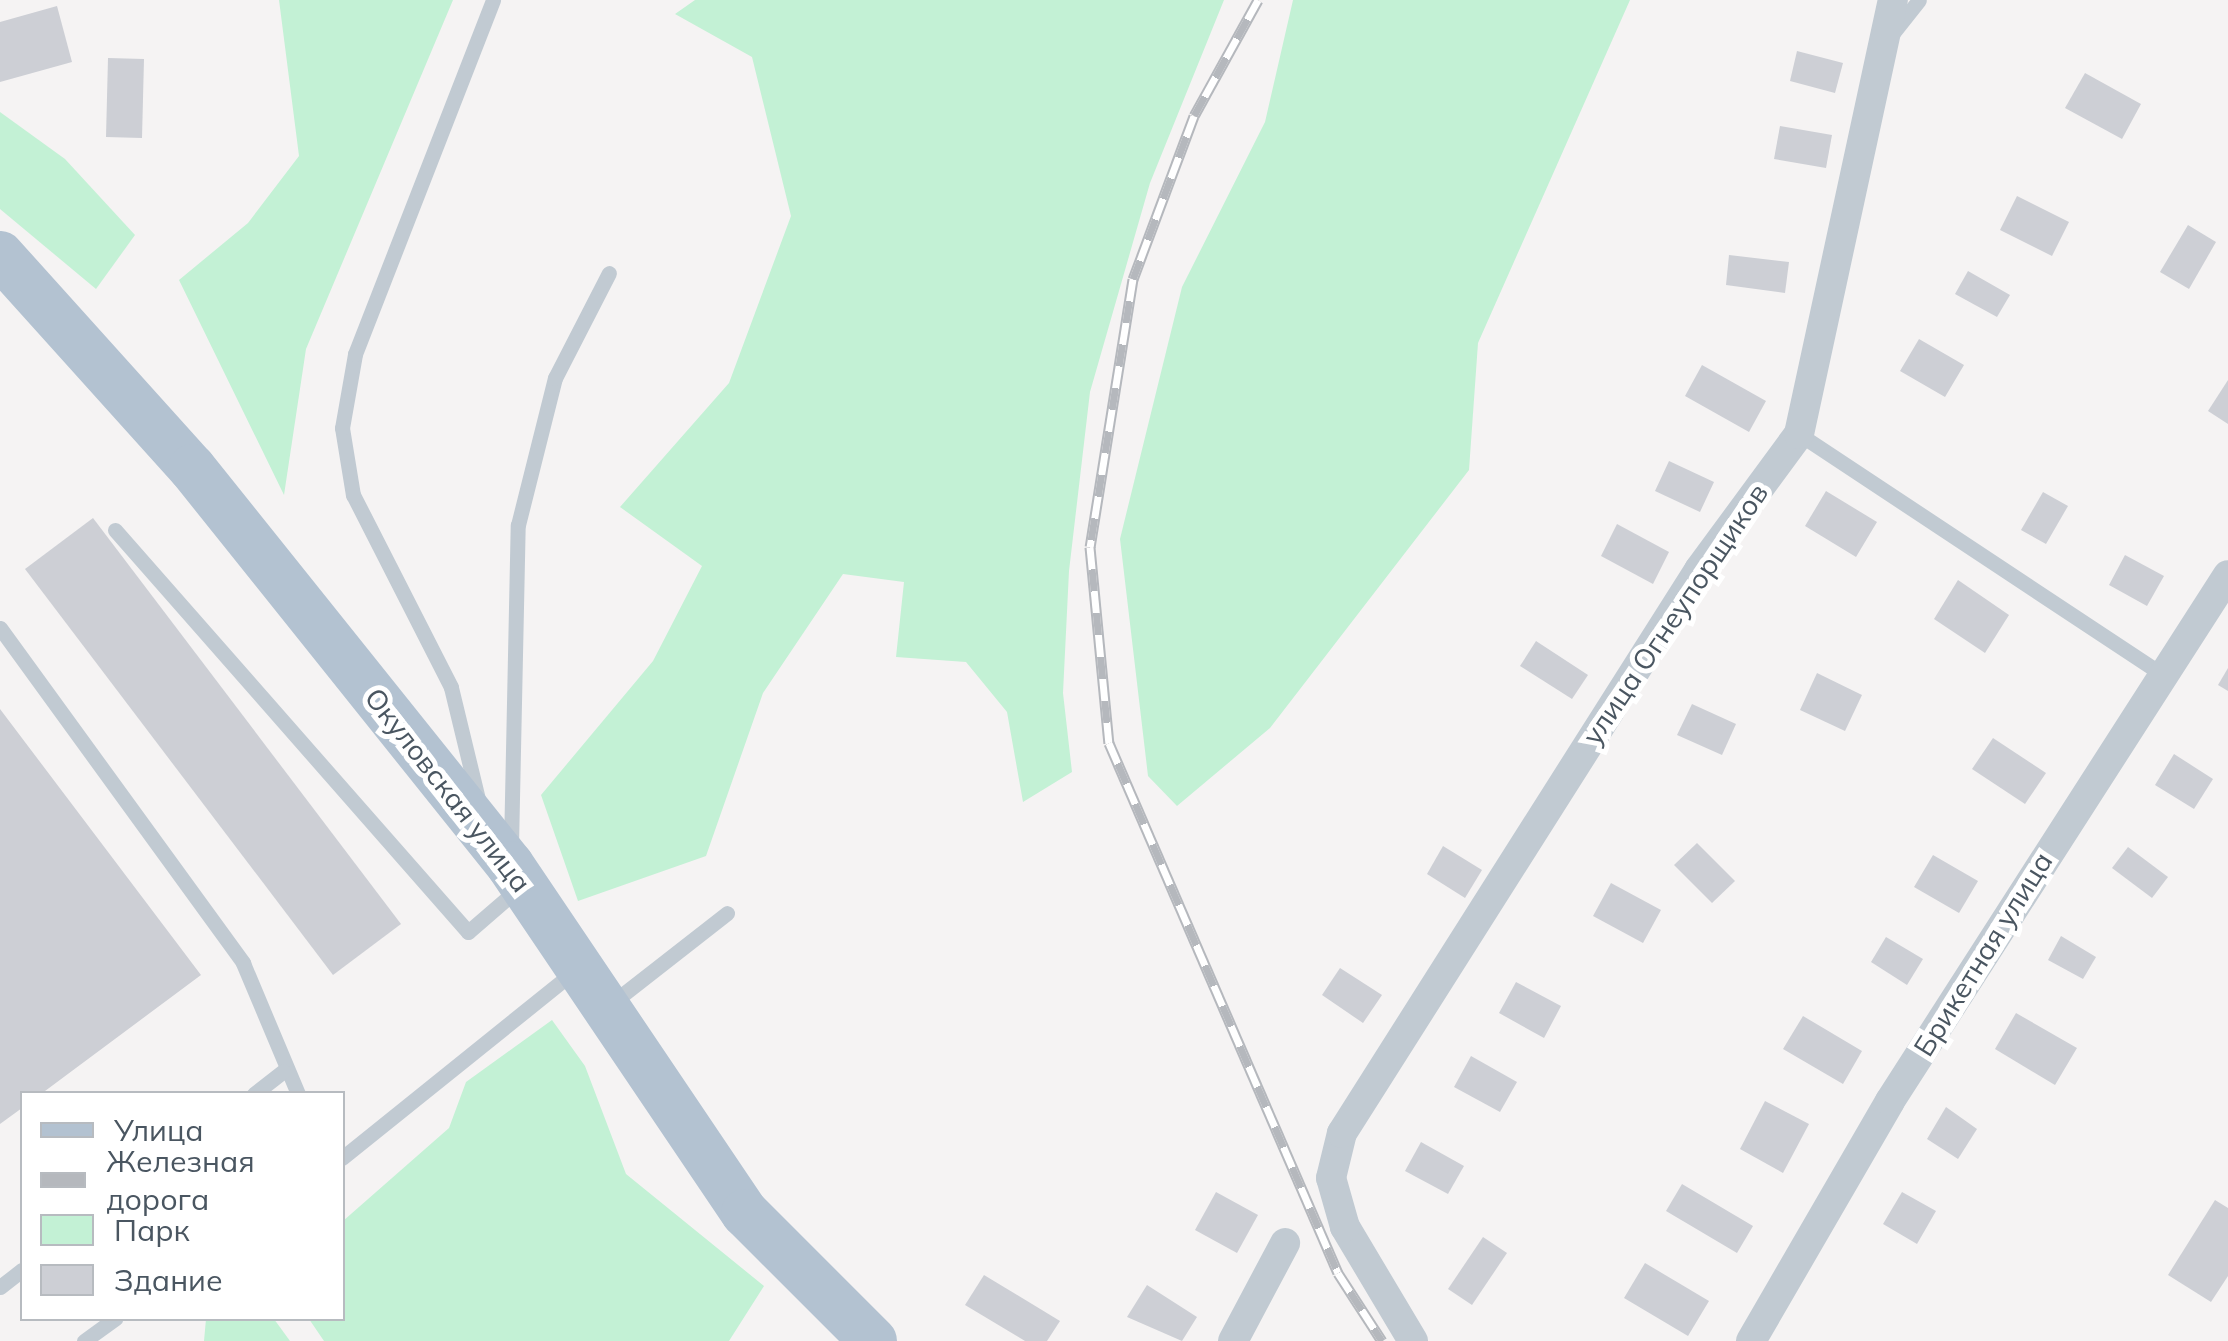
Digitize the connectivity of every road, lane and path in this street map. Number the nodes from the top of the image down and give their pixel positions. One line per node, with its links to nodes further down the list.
1 (492, 0): 12 (lane)
2 (1893, 0): 4 (street, улица Огнеупорщиков)
3 (1919, 0): 4 (lane)
4 (1880, 50): 7 (street, улица Огнеупорщиков)
5 (0, 256): 12 (main road, Окуловская улица)
6 (609, 273): 12 (lane)
7 (1799, 434): 11 (lane); 27 (street, улица Огнеупорщиков)
8 (115, 530): 12 (lane)
9 (2228, 575): 11 (street, Брикетная улица)
10 (0, 628): 16 (lane)
11 (2160, 674): 28 (street, Брикетная улица)
12 (507, 862): 14 (main road, Окуловская улица)
13 (727, 913): 15 (lane)
14 (580, 967): 15 (main road, Окуловская улица); 19 (lane)
15 (605, 1008): 25 (main road, Окуловская улица)
16 (283, 1072): 17 (lane); 18 (lane)
17 (258, 1091)
18 (296, 1091)
19 (345, 1156)
20 (1285, 1243): 26 (street)
21 (20, 1272): 22 (lane)
22 (0, 1288)
23 (112, 1321): 24 (lane)
24 (84, 1341)
25 (873, 1341)
26 (1233, 1341)
27 (1413, 1341)
28 (1751, 1341)

